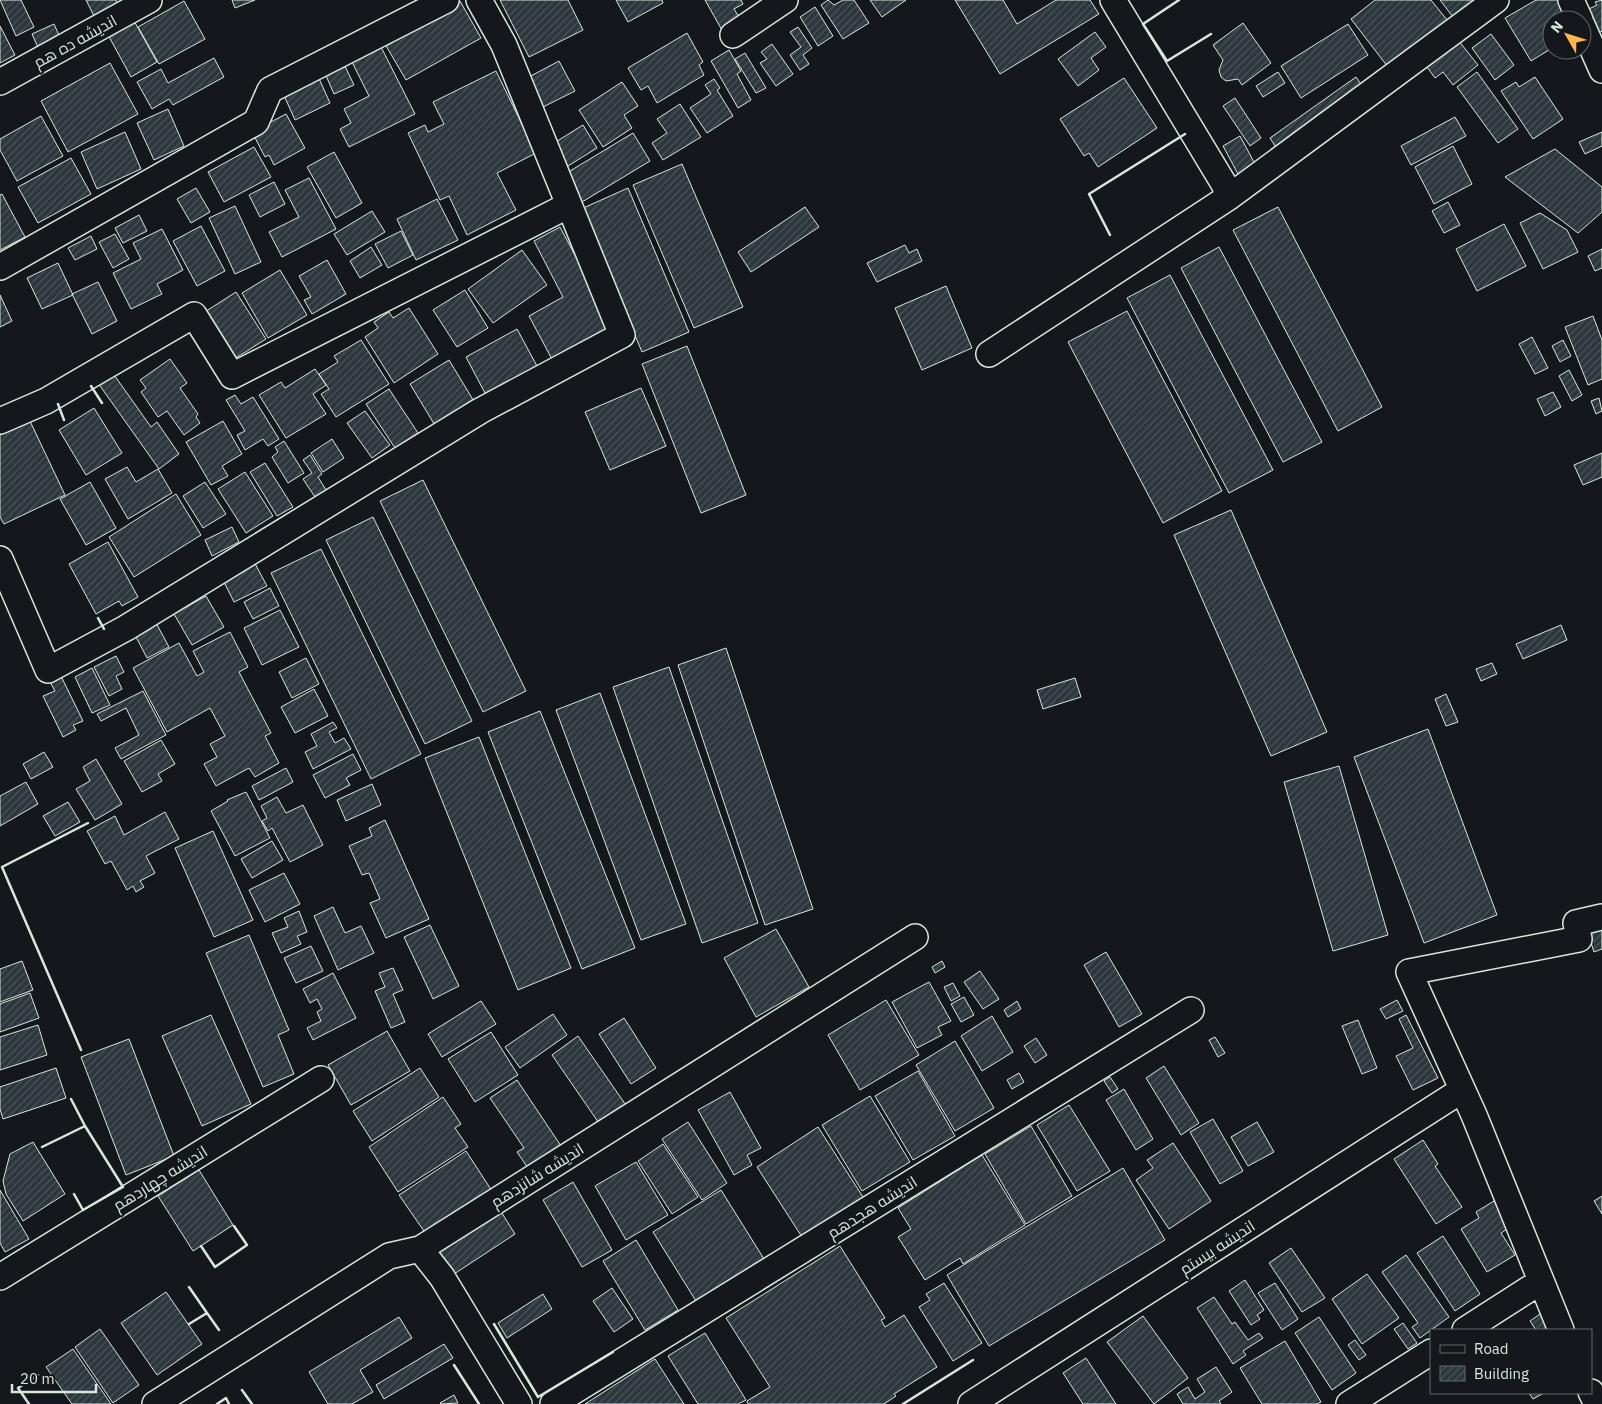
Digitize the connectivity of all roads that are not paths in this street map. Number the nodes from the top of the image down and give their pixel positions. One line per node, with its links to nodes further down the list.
1 (149, 0): 10 (street, اندیشه ده هم)
2 (446, 0): 13 (street)
3 (479, 0): 12 (street)
4 (785, 0): 7 (street)
5 (1113, 0): 11 (street)
6 (1496, 0): 11 (street)
7 (733, 35)
8 (1592, 48): 9 (street)
9 (1602, 70)
10 (0, 82)
11 (1229, 197): 14 (street)
12 (569, 204): 15 (street); 16 (street)
13 (0, 267)
14 (989, 354)
15 (0, 421)
16 (0, 559)
17 (1602, 917): 21 (street)
18 (916, 937): 22 (street, اندیشه شانزدهم)
19 (1191, 1010): 30 (street, اندیشه هجدهم)
20 (321, 1079): 23 (street, اندیشه چهاردهم)
21 (1462, 1090): 24 (street); 31 (street, اندیشه بیستم)
22 (420, 1249): 28 (street, اندیشه شانزدهم); 29 (street)
23 (0, 1277)
24 (1540, 1282): 25 (street); 26 (street)
25 (1467, 1329)
26 (1561, 1329)
27 (1430, 1353): 32 (street)
28 (156, 1404)
29 (519, 1404)
30 (553, 1404)
31 (971, 1404)
32 (1349, 1404)

